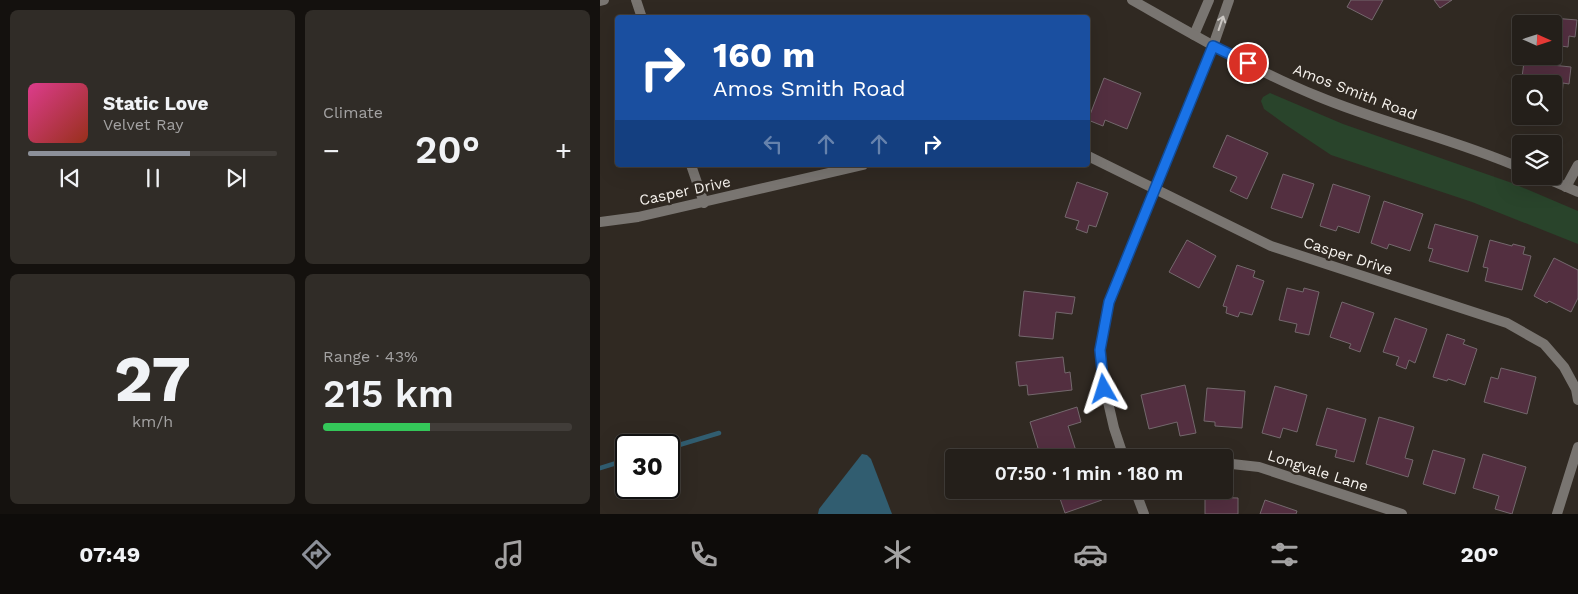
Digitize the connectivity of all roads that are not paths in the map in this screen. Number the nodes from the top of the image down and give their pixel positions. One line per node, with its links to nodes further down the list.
1 (604, 0): 6 (street)
2 (636, 0): 7 (street)
3 (1132, 0): 8 (street, Amos Smith Road)
4 (1209, 0): 8 (street)
5 (1229, 0): 9 (street, one-way to 5)
6 (600, 1)
7 (641, 15)
8 (1194, 36): 9 (street, Amos Smith Road)
9 (1213, 46): 11 (street, Amos Smith Road); 17 (street)
10 (1090, 157): 17 (street, Casper Drive)
11 (1512, 165)
12 (1578, 165): 16 (street)
13 (692, 167): 19 (street)
14 (855, 167): 19 (street, Casper Drive)
15 (1561, 185): 16 (street)
16 (1566, 187): 18 (street)
17 (1155, 190): 21 (street, Casper Drive); 23 (street)
18 (1578, 192)
19 (704, 203): 20 (street, Casper Drive)
20 (600, 222)
21 (1578, 400)
22 (1578, 447): 28 (street)
23 (1121, 449)
24 (1233, 464): 27 (street, Longvale Lane)
25 (1140, 499): 26 (street)
26 (1144, 514)
27 (1402, 514)
28 (1557, 514)

